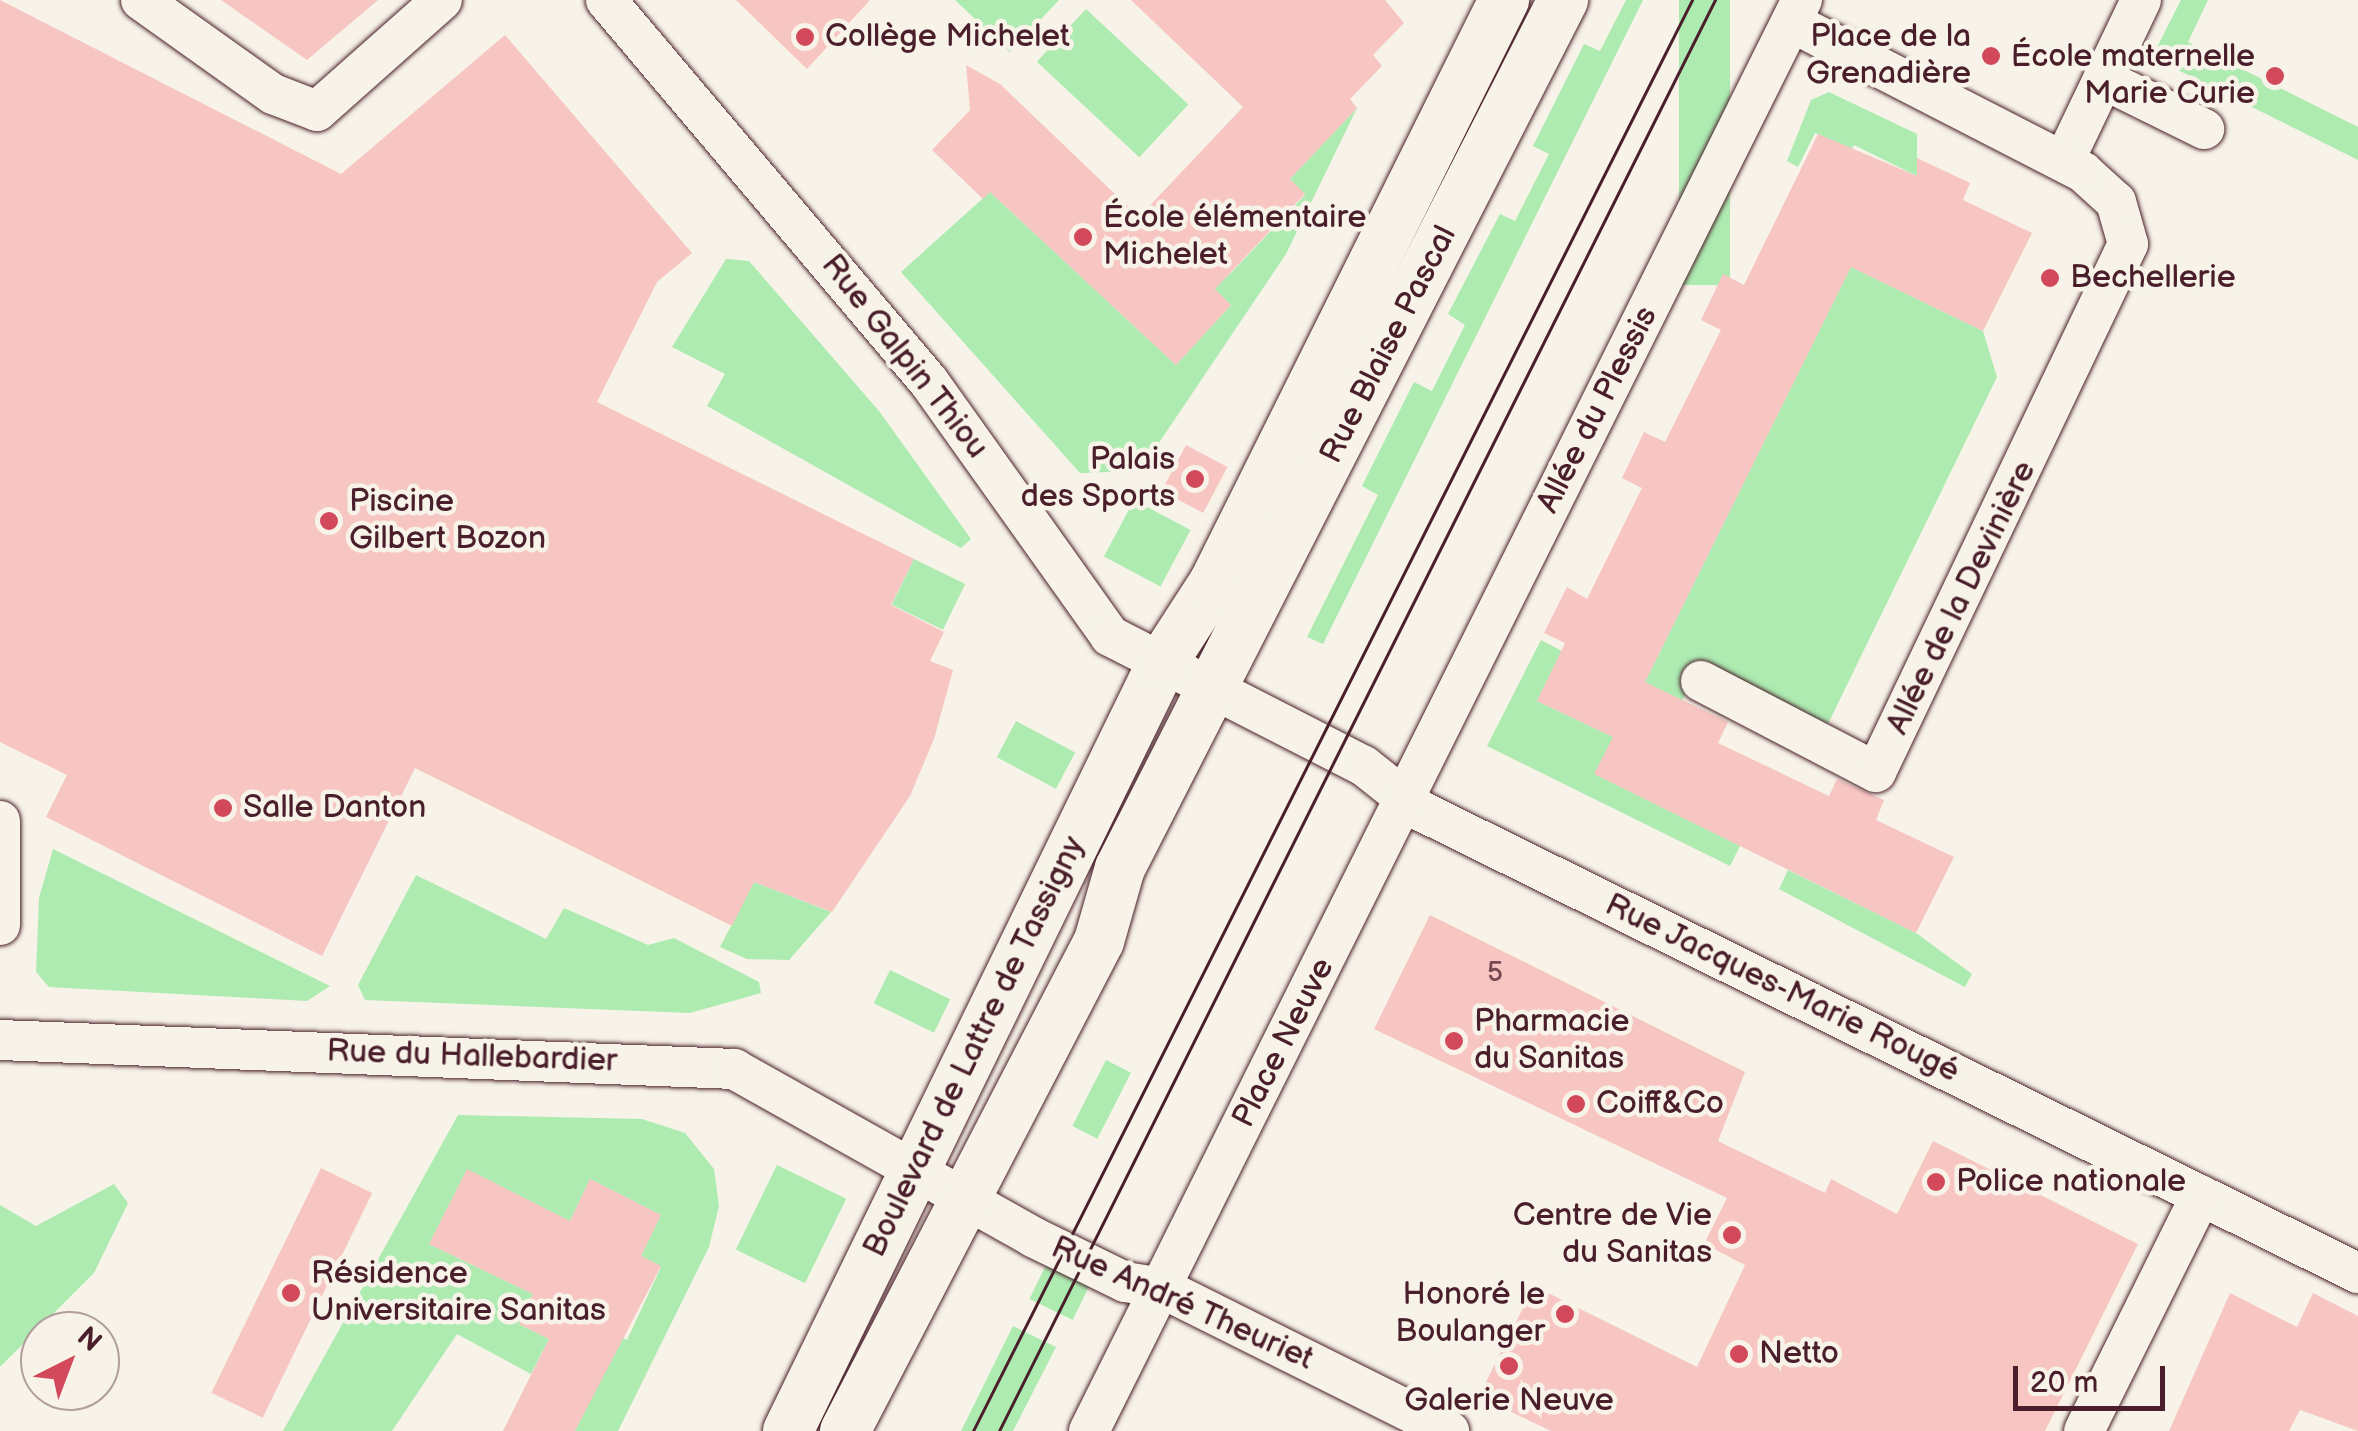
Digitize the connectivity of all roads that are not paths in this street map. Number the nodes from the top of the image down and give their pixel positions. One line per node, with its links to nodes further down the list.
1 (141, 0): 2 (street)
2 (442, 0)
3 (606, 0): 11 (street, Rue Galpin Thiou)
4 (1504, 0): 11 (street, Rue Blaise Pascal)
5 (1563, 0): 13 (street, Rue Blaise Pascal)
6 (2141, 0): 8 (street)
7 (1797, 11): 10 (street); 14 (street, Allée du Plessis)
8 (2103, 79): 9 (street); 10 (street)
9 (2204, 129)
10 (2064, 161): 12 (street, Allée de la Devinière)
11 (1162, 663): 13 (street, Rue Galpin Thiou); 18 (street, Boulevard de Lattre de Tassigny)
12 (1702, 681)
13 (1215, 689): 14 (street, Rue Jacques-Marie Rougé); 20 (street, Boulevard de Lattre de Tassigny)
14 (1406, 798): 19 (street, Rue Jacques-Marie Rougé); 22 (street, Place Neuve)
15 (0, 820): 16 (street)
16 (0, 925)
17 (0, 1040): 18 (street, Rue du Hallebardier)
18 (919, 1169): 20 (street, Rue André Theuriet); 23 (street, Boulevard de Lattre de Tassigny)
19 (2201, 1195): 21 (street, Rue Jacques-Marie Rougé); 27 (street)
20 (962, 1196): 22 (street, Rue André Theuriet); 24 (street, Boulevard de Lattre de Tassigny)
21 (2358, 1272)
22 (1162, 1288): 25 (street, Place Neuve); 26 (street, Rue André Theuriet)
23 (788, 1431)
24 (845, 1431)
25 (1089, 1431)
26 (1450, 1431)
27 (2084, 1431)

